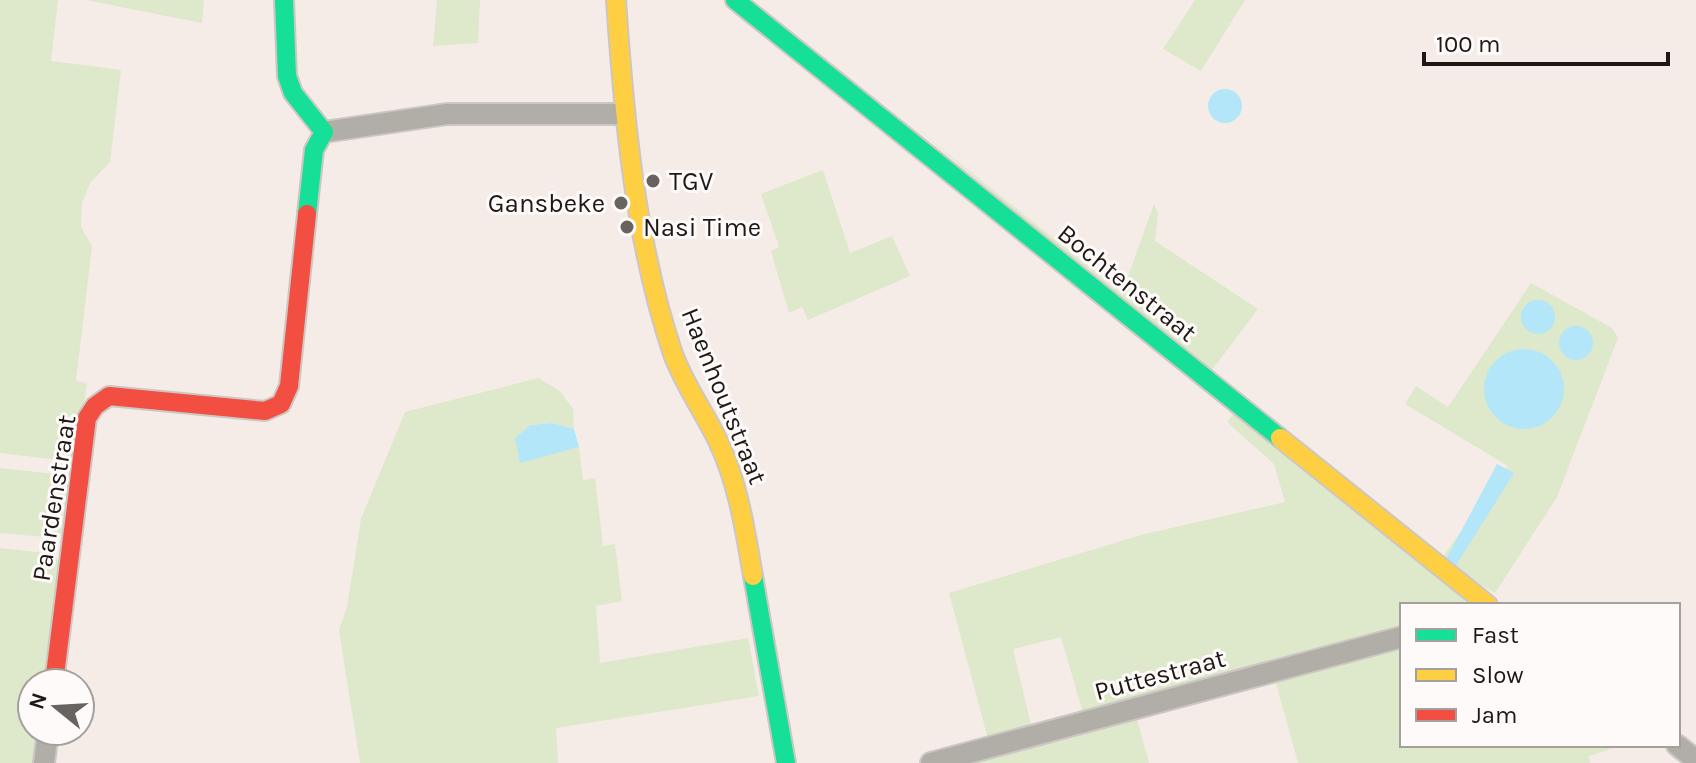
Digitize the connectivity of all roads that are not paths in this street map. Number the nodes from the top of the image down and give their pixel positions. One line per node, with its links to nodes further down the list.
1 (284, 0): 5 (street)
2 (616, 0): 4 (street, Haenhoutstraat)
3 (735, 0): 6 (street, Bochtenstraat)
4 (624, 114): 5 (street); 11 (street, Haenhoutstraat)
5 (324, 132): 8 (street, Paardenstraat)
6 (1486, 603)
7 (1400, 638): 12 (street, Puttestraat)
8 (56, 667)
9 (1680, 747): 10 (street)
10 (1696, 760)
11 (786, 763)
12 (931, 763)

